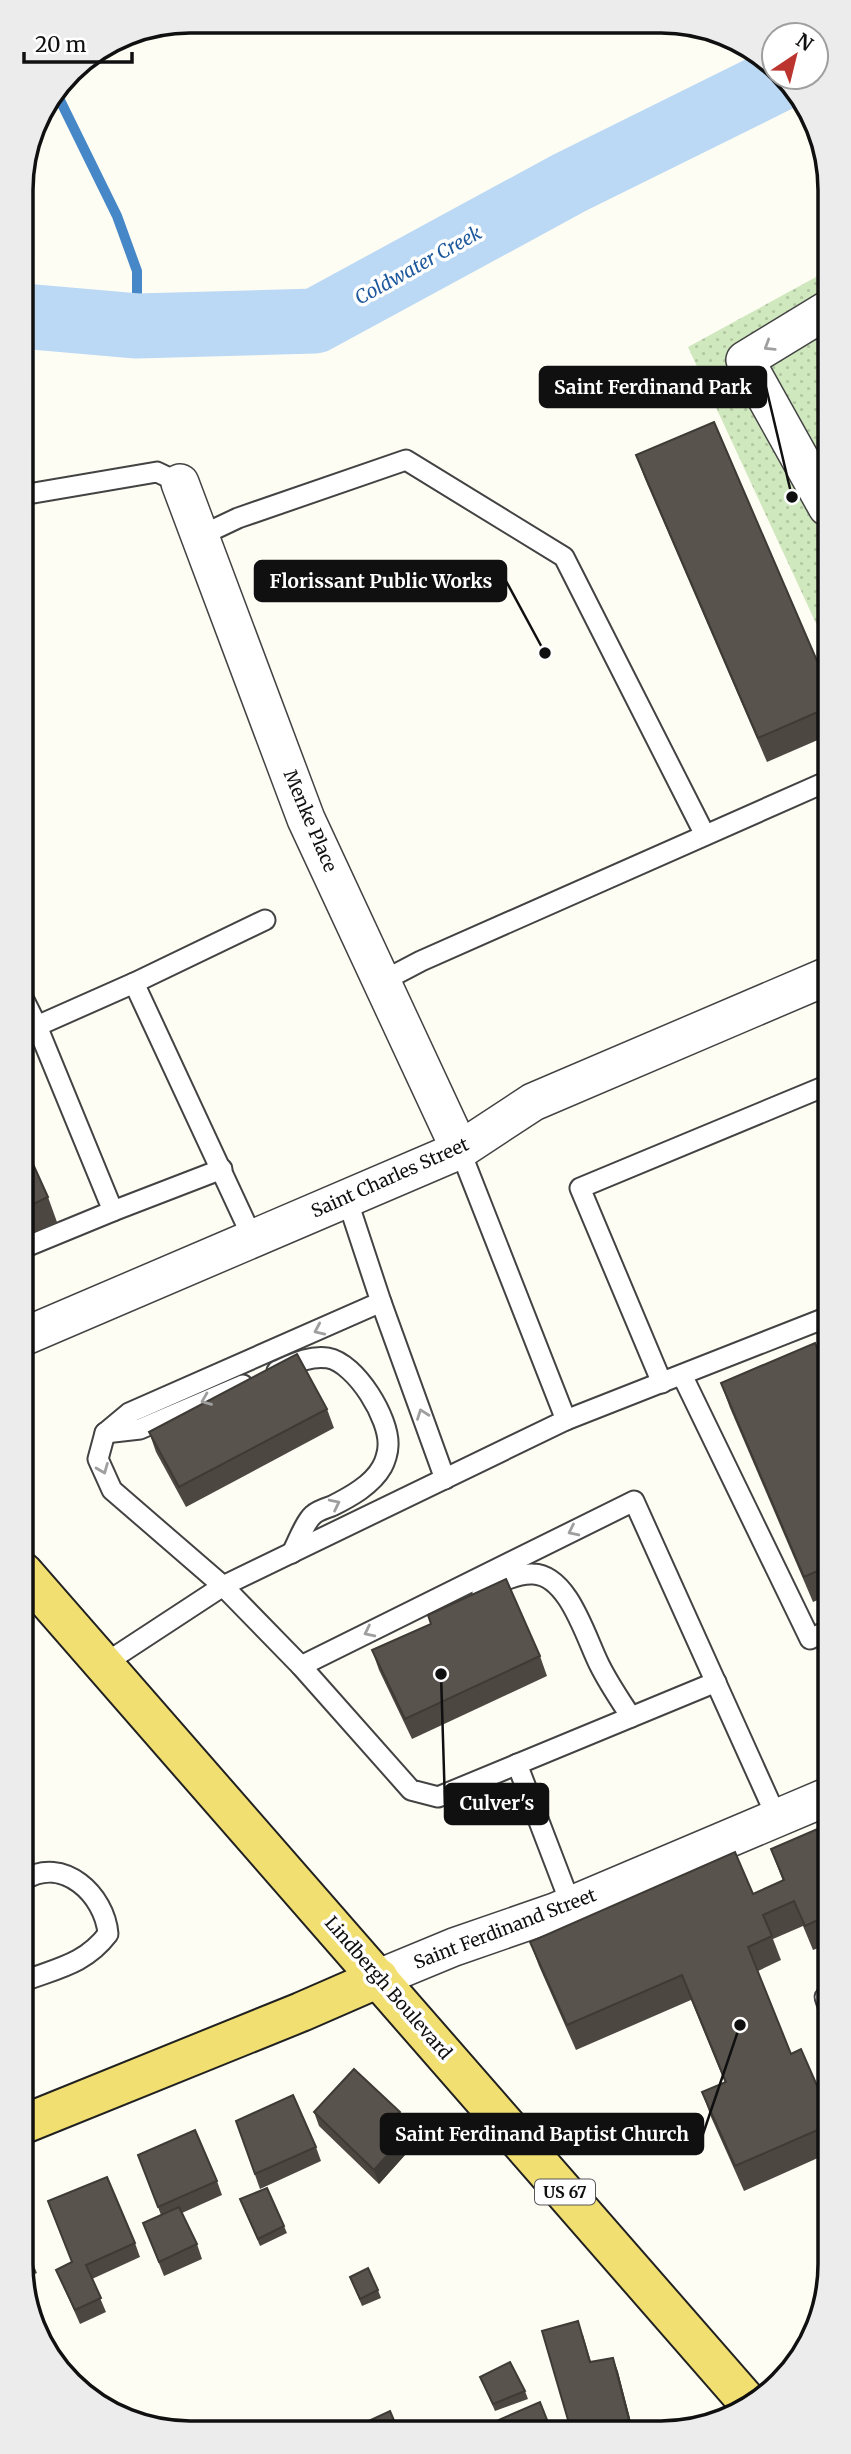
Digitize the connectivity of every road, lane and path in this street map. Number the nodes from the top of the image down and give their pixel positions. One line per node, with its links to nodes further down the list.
1 (818, 316): 3 (street, one-way to 3)
2 (180, 483): 4 (lane); 5 (street, Menke Place)
3 (818, 491)
4 (34, 493)
5 (200, 536): 7 (lane); 10 (street, Menke Place)
6 (818, 786): 7 (lane)
7 (705, 835): 10 (lane)
8 (265, 920): 11 (lane)
9 (818, 980): 15 (street, Saint Charles Street)
10 (381, 982): 15 (street, Menke Place)
11 (134, 983): 13 (lane); 16 (lane)
12 (34, 1019): 13 (lane)
13 (37, 1026): 18 (lane)
14 (818, 1089): 25 (lane)
15 (460, 1150): 17 (street, Saint Charles Street); 26 (lane)
16 (222, 1169): 18 (lane); 19 (lane)
17 (347, 1199): 19 (street, Saint Charles Street); 21 (lane)
18 (113, 1210): 20 (lane)
19 (253, 1239): 23 (street, Saint Charles Street)
20 (33, 1244)
21 (381, 1302): 27 (lane, one-way to 27); 28 (lane, one-way to 21)
22 (817, 1321): 24 (lane)
23 (33, 1333)
24 (682, 1375): 25 (lane); 33 (lane)
25 (662, 1382): 26 (lane)
26 (566, 1420): 28 (lane)
27 (105, 1433): 29 (lane, one-way to 27); 31 (lane, one-way to 31)
28 (445, 1479): 29 (lane)
29 (292, 1553): 31 (lane)
30 (33, 1584): 34 (main road, Lindbergh Boulevard / US 67)
31 (223, 1586): 34 (lane); 35 (lane)
32 (417, 1609): 35 (lane, one-way to 35); 36 (lane, one-way to 32); 37 (lane)
33 (817, 1636)
34 (104, 1664): 44 (main road, Lindbergh Boulevard / US 67)
35 (301, 1666): 38 (lane)
36 (716, 1682): 37 (lane); 40 (lane)
37 (631, 1717): 38 (lane)
38 (517, 1764): 42 (lane)
39 (817, 1801): 40 (street, Saint Ferdinand Street)
40 (777, 1818): 42 (street, Saint Ferdinand Street)
41 (33, 1875): 43 (lane)
42 (571, 1905): 44 (street, Saint Ferdinand Street)
43 (33, 1978)
44 (379, 1978): 45 (main road, Saint Ferdinand Street); 46 (main road, Lindbergh Boulevard / US 67)
45 (33, 2120)
46 (743, 2397)

